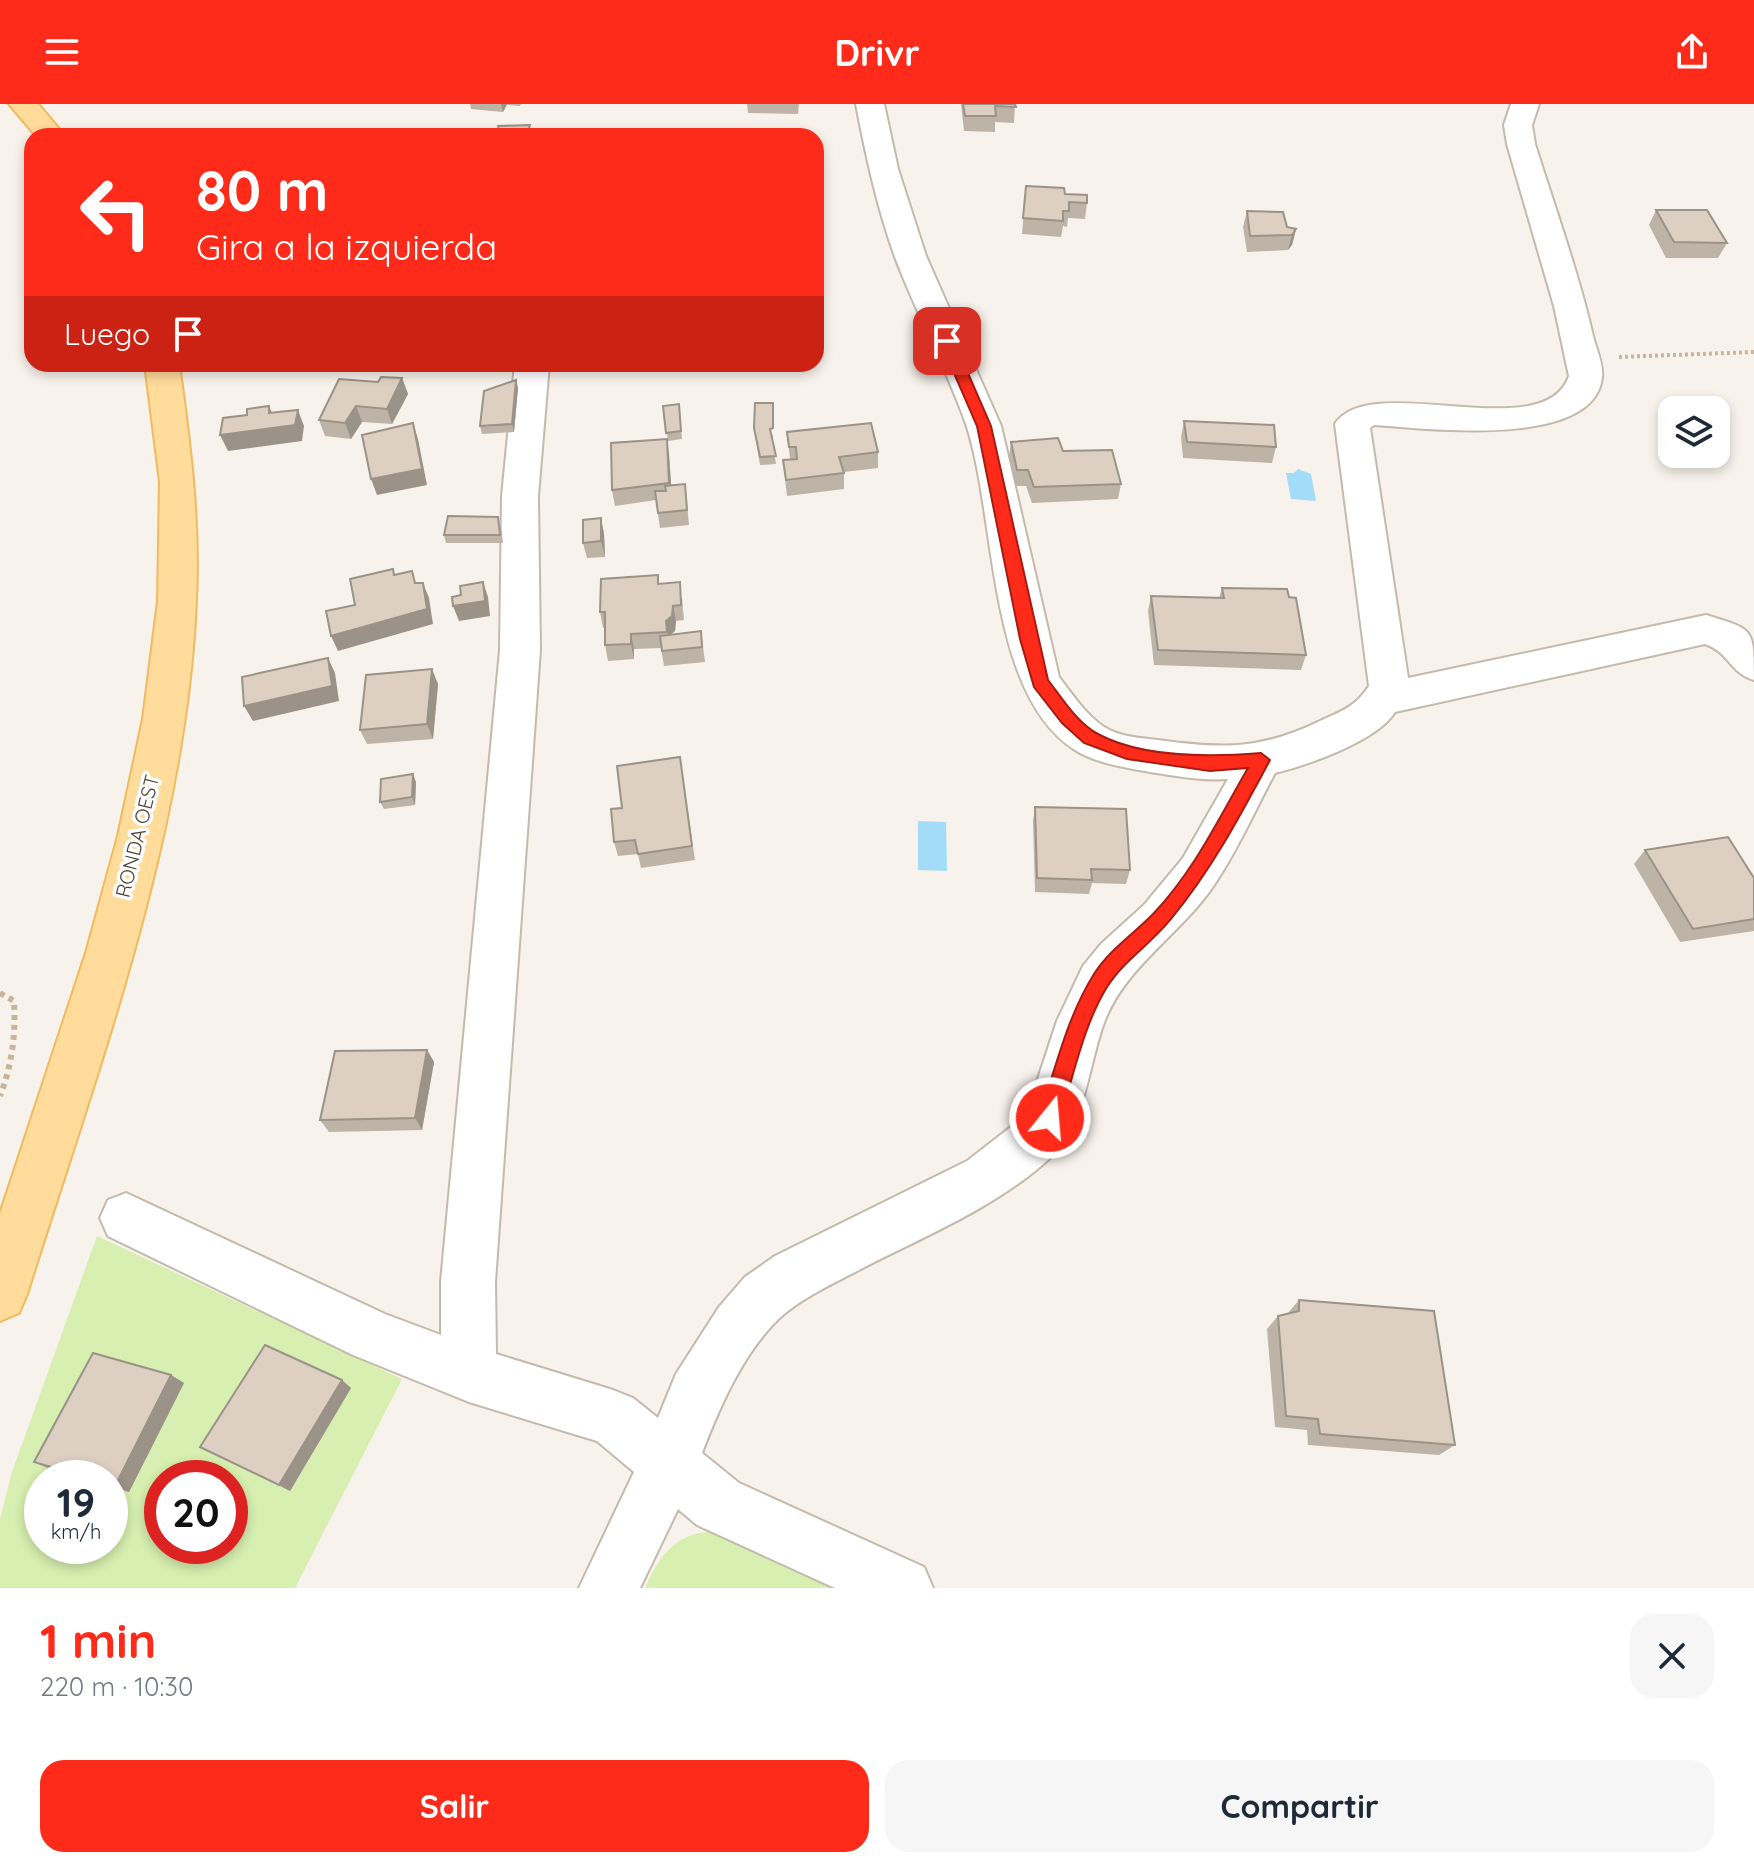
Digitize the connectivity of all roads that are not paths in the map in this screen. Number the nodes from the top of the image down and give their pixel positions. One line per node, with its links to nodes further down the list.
1 (23, 104): 4 (main road)
2 (870, 104): 9 (street)
3 (1525, 104): 8 (street)
4 (44, 128)
5 (163, 372): 11 (main road, RONDA OEST)
6 (531, 372): 12 (street)
7 (1754, 665): 8 (street)
8 (1384, 699): 9 (street)
9 (1261, 760): 13 (street)
10 (126, 1218): 12 (street)
11 (0, 1294)
12 (469, 1374): 13 (street)
13 (668, 1466): 14 (street); 15 (street)
14 (609, 1588)
15 (903, 1588)

